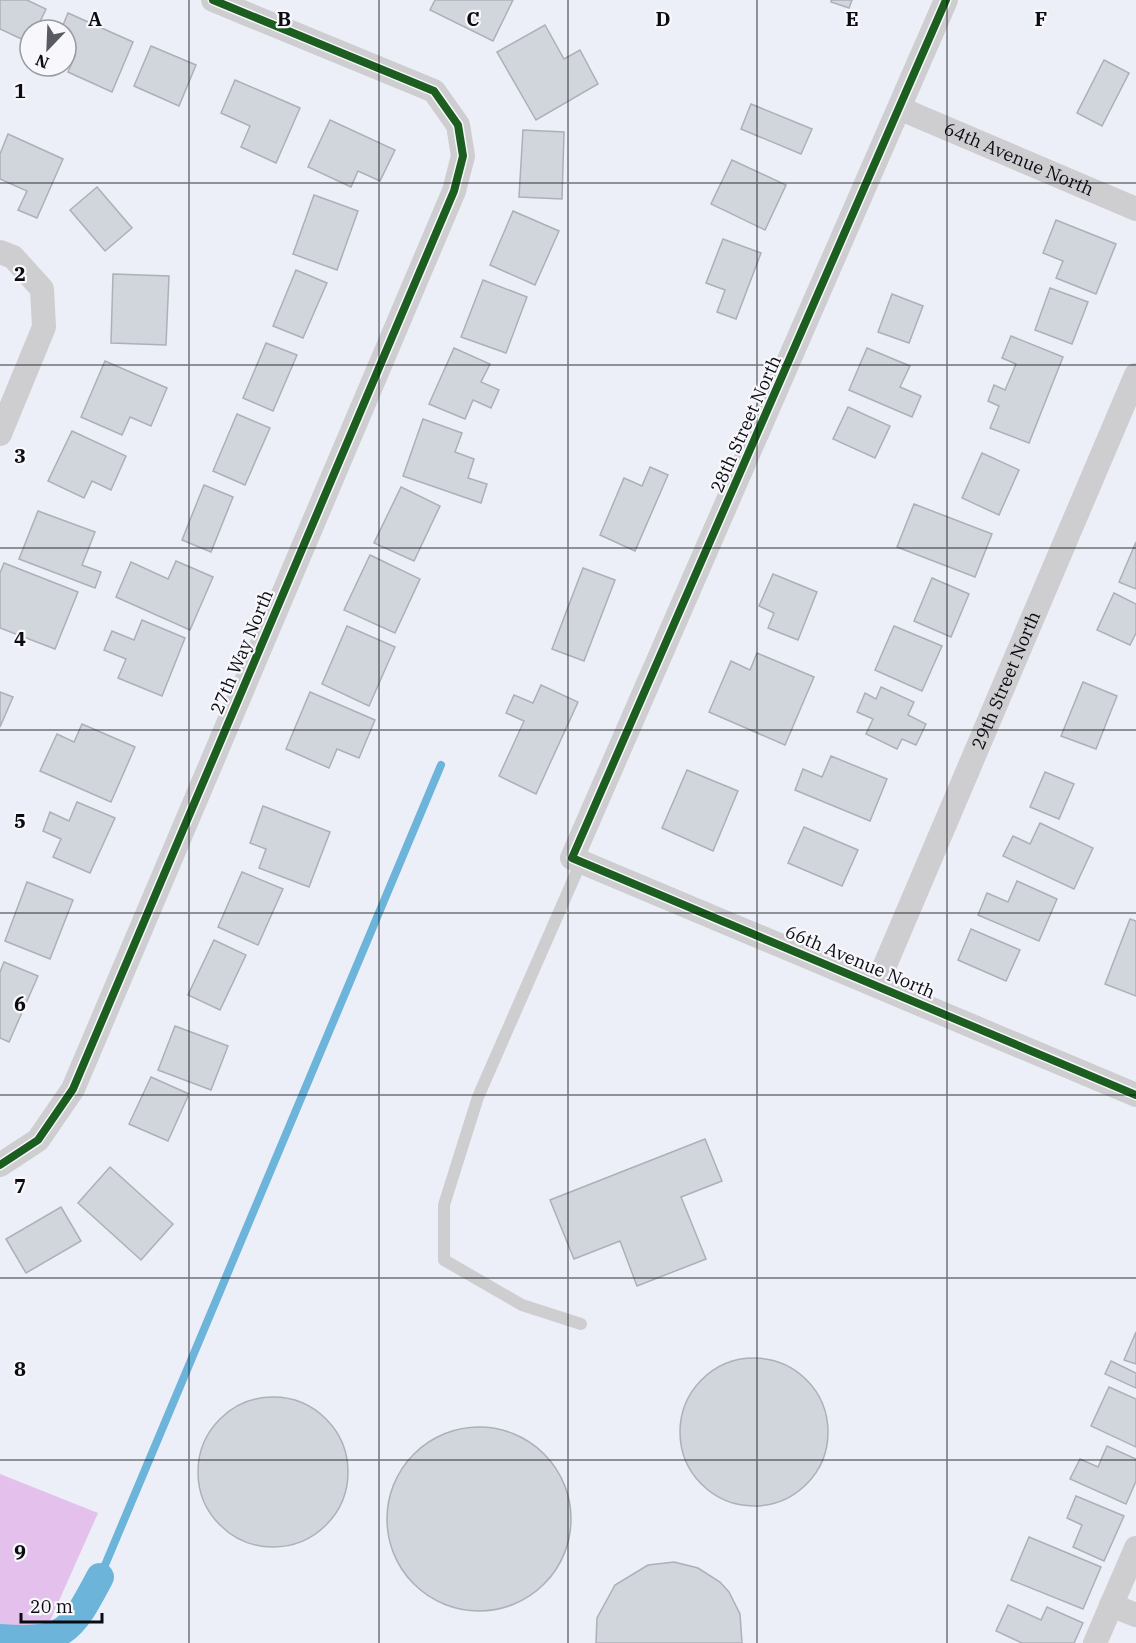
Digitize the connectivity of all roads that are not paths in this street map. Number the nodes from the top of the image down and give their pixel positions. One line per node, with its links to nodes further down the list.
1 (213, 0): 11 (street, 27th Way North)
2 (946, 0): 3 (street, 28th Street North)
3 (901, 109): 4 (street, 64th Avenue North); 8 (street, 28th Street North)
4 (1136, 210)
5 (0, 252): 7 (street)
6 (1136, 375): 9 (street, 29th Street North)
7 (0, 434)
8 (576, 860): 9 (street, 66th Avenue North); 12 (lane)
9 (877, 984): 10 (street, 66th Avenue North)
10 (1136, 1095)
11 (0, 1165)
12 (581, 1324)
13 (1136, 1548): 14 (street)
14 (1112, 1605): 15 (street); 16 (street)
15 (1136, 1615)
16 (1095, 1643)

